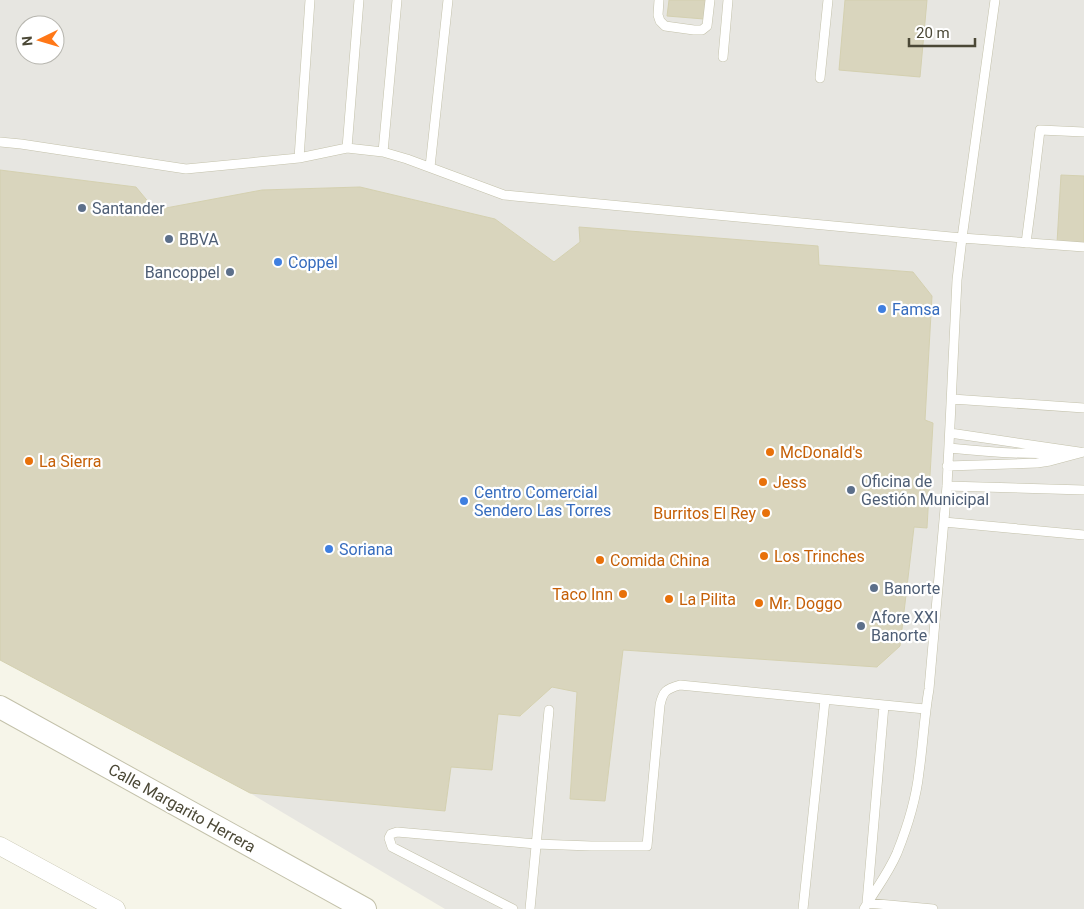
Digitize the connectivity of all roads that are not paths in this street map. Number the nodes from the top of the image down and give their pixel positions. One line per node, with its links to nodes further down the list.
1 (310, 0): 16 (lane)
2 (359, 0): 14 (lane)
3 (397, 0): 15 (lane)
4 (448, 0): 17 (lane)
5 (659, 0): 6 (lane)
6 (710, 0)
7 (728, 0): 10 (lane)
8 (828, 0): 11 (lane)
9 (995, 0): 18 (lane)
10 (723, 57)
11 (820, 78)
12 (1084, 132): 19 (lane)
13 (0, 142): 16 (lane)
14 (347, 148): 15 (lane); 16 (lane)
15 (383, 152): 17 (lane)
16 (299, 158)
17 (430, 167): 18 (lane)
18 (962, 238): 19 (lane); 21 (lane)
19 (1026, 243): 20 (lane)
20 (1084, 247)
21 (952, 399): 22 (lane); 23 (lane)
22 (1084, 408)
23 (950, 433): 24 (lane); 25 (lane)
24 (949, 448): 25 (lane); 26 (lane)
25 (1084, 452): 26 (lane)
26 (948, 466): 27 (lane)
27 (947, 486): 28 (lane); 29 (lane)
28 (1083, 490)
29 (944, 522): 30 (lane); 34 (lane)
30 (1084, 535)
31 (825, 700): 32 (lane); 36 (lane); 43 (lane)
32 (884, 706): 34 (lane); 38 (lane)
33 (0, 707): 40 (street, Calle Margarito Herrera)
34 (925, 709): 38 (lane)
35 (549, 710): 36 (lane)
36 (536, 844): 41 (lane); 42 (lane)
37 (0, 846): 39 (street)
38 (866, 906): 44 (lane)
39 (116, 909)
40 (365, 909)
41 (513, 909)
42 (530, 909)
43 (802, 909)
44 (933, 909)

